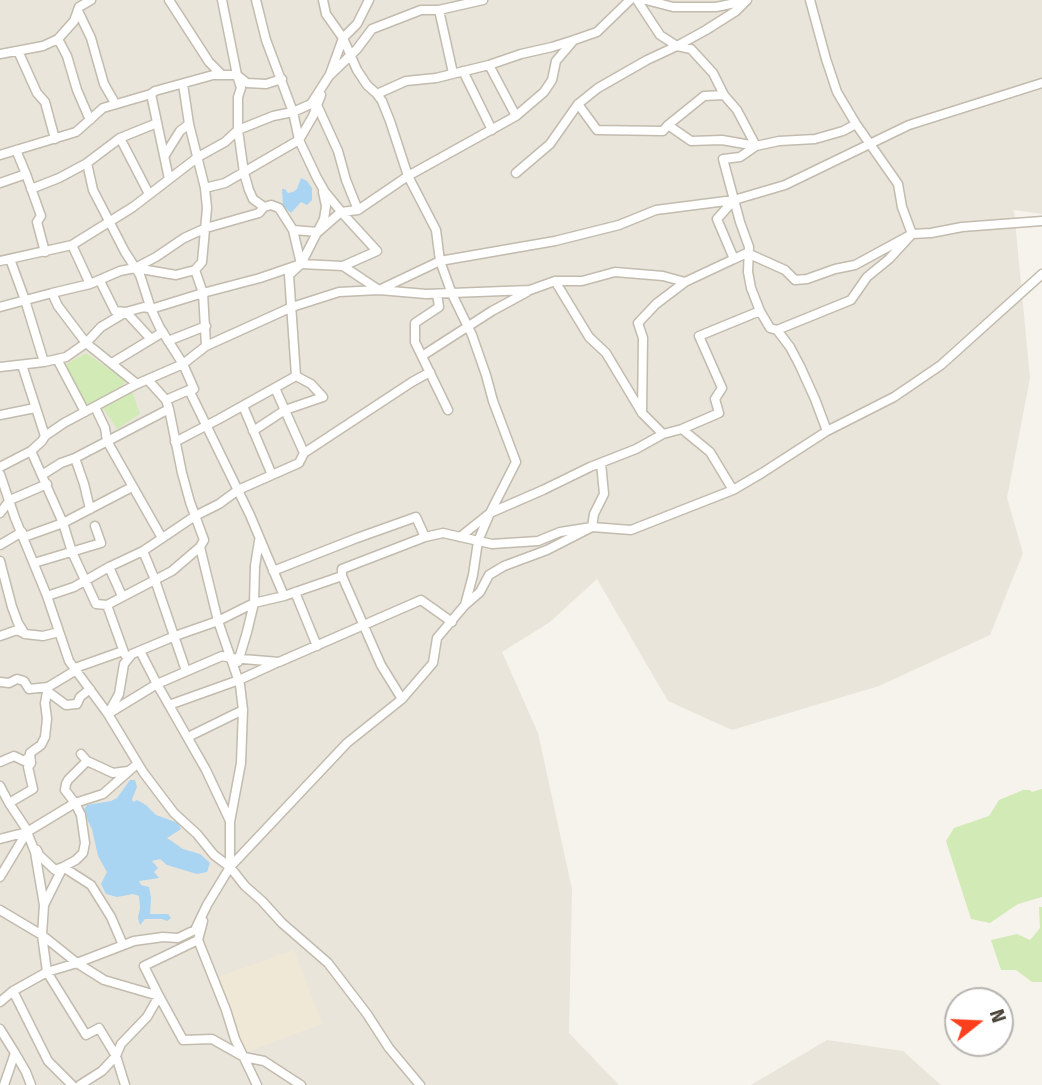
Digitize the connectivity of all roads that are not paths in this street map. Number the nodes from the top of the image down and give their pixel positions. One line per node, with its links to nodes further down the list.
1 (91, 0): 14 (street)
2 (169, 0): 27 (street)
3 (222, 0): 28 (street)
4 (256, 0): 30 (street)
5 (323, 0): 17 (street)
6 (369, 0): 17 (street)
7 (429, 0): 15 (street)
8 (484, 0): 16 (street)
9 (630, 0): 19 (street)
10 (637, 0): 20 (street)
11 (646, 0): 12 (street)
12 (748, 0): 20 (street)
13 (810, 0): 44 (street)
14 (78, 10): 18 (street); 36 (street)
15 (421, 10): 16 (street); 23 (street)
16 (439, 10): 26 (street)
17 (343, 38): 23 (street); 29 (street)
18 (58, 40): 21 (street); 41 (street)
19 (574, 40): 24 (street); 40 (street)
20 (677, 46): 35 (street); 37 (street)
21 (18, 51): 22 (street); 49 (street)
22 (0, 54)
23 (351, 56): 29 (street); 34 (street)
24 (489, 65): 25 (street); 40 (street)
25 (463, 71): 26 (street); 47 (street)
26 (453, 73): 34 (street)
27 (222, 75): 28 (street); 31 (street)
28 (237, 75): 30 (street); 46 (street)
29 (329, 76): 38 (street); 39 (street)
30 (282, 79): 39 (street)
31 (183, 83): 33 (street); 43 (street)
32 (1042, 83): 51 (street)
33 (150, 94): 36 (street); 42 (street)
34 (377, 94): 61 (street)
35 (724, 95): 45 (street); 52 (street)
36 (115, 103): 41 (street)
37 (578, 104): 45 (street); 59 (street)
38 (317, 105): 50 (street); 70 (street)
39 (293, 112): 46 (street); 50 (street)
40 (516, 116): 47 (street)
41 (90, 120): 49 (street)
42 (158, 122): 48 (street); 55 (street)
43 (190, 124): 55 (street); 56 (street)
44 (856, 124): 51 (street); 52 (street)
45 (668, 125): 52 (street)
46 (238, 130): 56 (street); 58 (street)
47 (492, 130): 61 (street)
48 (120, 138): 57 (street); 67 (street)
49 (55, 139): 53 (street)
50 (299, 140): 58 (street); 64 (street)
51 (870, 144): 68 (street); 77 (street)
52 (756, 146): 68 (street)
53 (16, 150): 54 (street); 60 (street)
54 (0, 155)
55 (164, 155): 62 (street)
56 (198, 157): 62 (street); 65 (street)
57 (87, 163): 66 (street); 73 (street)
58 (244, 173): 65 (street); 69 (street)
59 (516, 173)
60 (26, 174): 63 (street); 66 (street)
61 (408, 176): 70 (street); 84 (street)
62 (169, 179): 67 (street)
63 (0, 183)
64 (322, 187): 71 (street); 76 (street)
65 (205, 188): 74 (street)
66 (31, 189): 79 (street)
67 (149, 194): 73 (street)
68 (734, 200): 80 (street); 81 (street); 84 (street)
69 (264, 207): 74 (street); 75 (street)
70 (358, 210): 71 (street)
71 (341, 212): 76 (street); 86 (street)
72 (1042, 221): 77 (street)
73 (111, 222): 78 (street); 87 (street)
74 (206, 228): 87 (street); 88 (street)
75 (293, 230): 76 (street); 85 (street)
76 (318, 232): 85 (street)
77 (912, 234): 80 (street); 108 (street)
78 (72, 245): 79 (street); 93 (street)
79 (44, 252): 82 (street)
80 (747, 253): 81 (street); 104 (street)
81 (734, 259): 92 (street)
82 (10, 260): 83 (street); 100 (street)
83 (0, 261)
84 (440, 261): 94 (street); 99 (street)
85 (302, 264): 86 (street); 97 (street); 102 (street)
86 (343, 266): 94 (street)
87 (135, 268): 88 (street); 90 (street); 103 (street)
88 (195, 270): 97 (street)
89 (1042, 274): 139 (street)
90 (100, 281): 93 (street); 105 (street)
91 (555, 281): 92 (street); 95 (street); 134 (street)
92 (685, 282): 134 (street)
93 (90, 284): 96 (street)
94 (379, 290): 98 (street); 102 (street)
95 (530, 290): 99 (street); 107 (street)
96 (52, 293): 100 (street); 112 (street)
97 (202, 293): 103 (street); 106 (street)
98 (438, 294): 99 (street); 114 (street)
99 (452, 294): 107 (street)
100 (25, 300): 101 (street); 116 (street)
101 (0, 307)
102 (292, 307): 113 (street); 122 (street)
103 (151, 309): 105 (street); 109 (street)
104 (760, 311): 108 (street); 137 (street)
105 (126, 312): 110 (street); 112 (street)
106 (206, 326): 111 (street); 113 (street)
107 (468, 327): 114 (street); 159 (street)
108 (777, 330): 139 (street)
109 (163, 332): 110 (street); 111 (street)
110 (151, 339): 117 (street)
111 (168, 341): 118 (street)
112 (86, 343): 115 (street); 117 (street)
113 (206, 346): 118 (street)
114 (422, 356): 121 (street)
115 (57, 359): 116 (street); 133 (street)
116 (44, 362): 119 (street)
117 (112, 362): 124 (street)
118 (183, 364): 123 (street); 126 (street)
119 (22, 365): 120 (street); 130 (street)
120 (0, 367)
121 (430, 372): 132 (street); 145 (street)
122 (296, 376): 125 (street); 131 (street)
123 (148, 380): 124 (street); 127 (street)
124 (137, 384): 129 (street)
125 (275, 388): 128 (street); 131 (street)
126 (189, 390): 127 (street); 136 (street)
127 (167, 404): 142 (street); 143 (street)
128 (243, 406): 136 (street); 138 (street)
129 (95, 407): 133 (street); 142 (street)
130 (35, 408): 135 (street); 141 (street)
131 (285, 410): 138 (street); 145 (street)
132 (448, 410)
133 (85, 412): 141 (street)
134 (642, 413): 140 (street)
135 (0, 415)
136 (206, 426): 143 (street); 154 (street)
137 (682, 429): 140 (street); 155 (street)
138 (253, 431): 151 (street)
139 (827, 431): 155 (street)
140 (663, 434): 147 (street)
141 (45, 436): 144 (street)
142 (107, 441): 146 (street); 153 (street)
143 (175, 442): 160 (street)
144 (31, 452): 148 (street); 150 (street)
145 (304, 453): 151 (street)
146 (75, 458): 150 (street); 157 (street)
147 (601, 463): 159 (street); 163 (street)
148 (0, 467)
149 (0, 474): 156 (street)
150 (42, 474): 152 (street)
151 (272, 475): 154 (street)
152 (47, 484): 156 (street); 161 (street)
153 (132, 487): 157 (street); 167 (street)
154 (238, 490): 160 (street); 168 (street)
155 (733, 490): 163 (street)
156 (10, 500): 158 (street); 164 (street)
157 (90, 509): 161 (street)
158 (0, 513)
159 (490, 513): 166 (street); 169 (street)
160 (195, 516): 167 (street); 171 (street)
161 (63, 523): 164 (street); 173 (street)
162 (95, 526): 173 (street)
163 (592, 527): 169 (street); 187 (street)
164 (23, 535): 170 (street); 175 (street)
165 (425, 537): 166 (street); 177 (street); 178 (street)
166 (460, 537): 169 (street)
167 (162, 538): 172 (street)
168 (259, 538): 177 (street); 185 (street)
169 (478, 541): 187 (street)
170 (0, 545)
171 (200, 547): 179 (street); 188 (street)
172 (143, 551): 176 (street); 179 (street)
173 (72, 552): 175 (street); 180 (street)
174 (0, 561): 192 (street)
175 (34, 563): 182 (street)
176 (109, 566): 180 (street); 183 (street)
177 (273, 571): 184 (street)
178 (342, 576): 181 (street); 190 (street)
179 (155, 580): 183 (street); 194 (street)
180 (85, 581): 182 (street); 186 (street)
181 (295, 592): 184 (street); 195 (street)
182 (47, 596): 191 (street)
183 (122, 596): 186 (street)
184 (284, 596): 185 (street)
185 (254, 603): 188 (street); 198 (street)
186 (107, 605): 197 (street)
187 (465, 605): 189 (street)
188 (218, 621): 194 (street); 198 (street)
189 (452, 622): 190 (street); 207 (street)
190 (363, 625): 195 (street); 207 (street)
191 (59, 632): 192 (street); 200 (street)
192 (25, 634): 193 (street)
193 (0, 636)
194 (175, 636): 196 (street); 201 (street)
195 (317, 646): 199 (street)
196 (140, 651): 197 (street); 204 (street)
197 (125, 656): 200 (street); 210 (street)
198 (235, 658): 199 (street); 201 (street); 202 (street)
199 (279, 662): 202 (street)
200 (75, 668): 205 (street); 206 (street)
201 (186, 671): 204 (street)
202 (238, 678): 208 (street); 209 (street)
203 (0, 682): 205 (street)
204 (157, 684): 208 (street); 210 (street)
205 (47, 689): 206 (street); 212 (street)
206 (90, 689): 210 (street)
207 (402, 699): 222 (street)
208 (169, 705): 211 (street)
209 (243, 710): 211 (street); 218 (street)
210 (108, 714): 214 (street)
211 (188, 737): 218 (street)
212 (30, 756): 213 (street); 216 (street)
213 (0, 762)
214 (134, 767): 217 (street); 217 (street); 222 (street)
215 (0, 786): 216 (street)
216 (9, 803): 219 (street)
217 (75, 803): 219 (street); 221 (street)
218 (230, 822): 222 (street)
219 (27, 832): 220 (street); 221 (street); 223 (street); 224 (street)
220 (0, 839)
221 (63, 867): 224 (street); 229 (street)
222 (230, 867): 225 (street); 240 (street)
223 (0, 877)
224 (44, 905): 227 (street)
225 (207, 905): 228 (street); 229 (street)
226 (0, 911): 227 (street)
227 (42, 935): 230 (street); 231 (street)
228 (198, 940): 234 (street); 239 (street)
229 (123, 945): 230 (street)
230 (77, 963): 231 (street); 234 (street)
231 (47, 972): 233 (street); 238 (street)
232 (0, 989): 233 (street)
233 (13, 991): 235 (street); 243 (street)
234 (159, 996): 238 (street); 239 (street)
235 (0, 1002)
236 (0, 1029): 237 (street)
237 (15, 1053): 241 (street); 242 (street)
238 (116, 1056): 244 (street); 245 (street)
239 (244, 1057): 246 (street); 247 (street)
240 (416, 1083)
241 (4, 1085)
242 (30, 1085)
243 (72, 1085)
244 (79, 1085)
245 (125, 1085)
246 (257, 1085)
247 (301, 1085)

